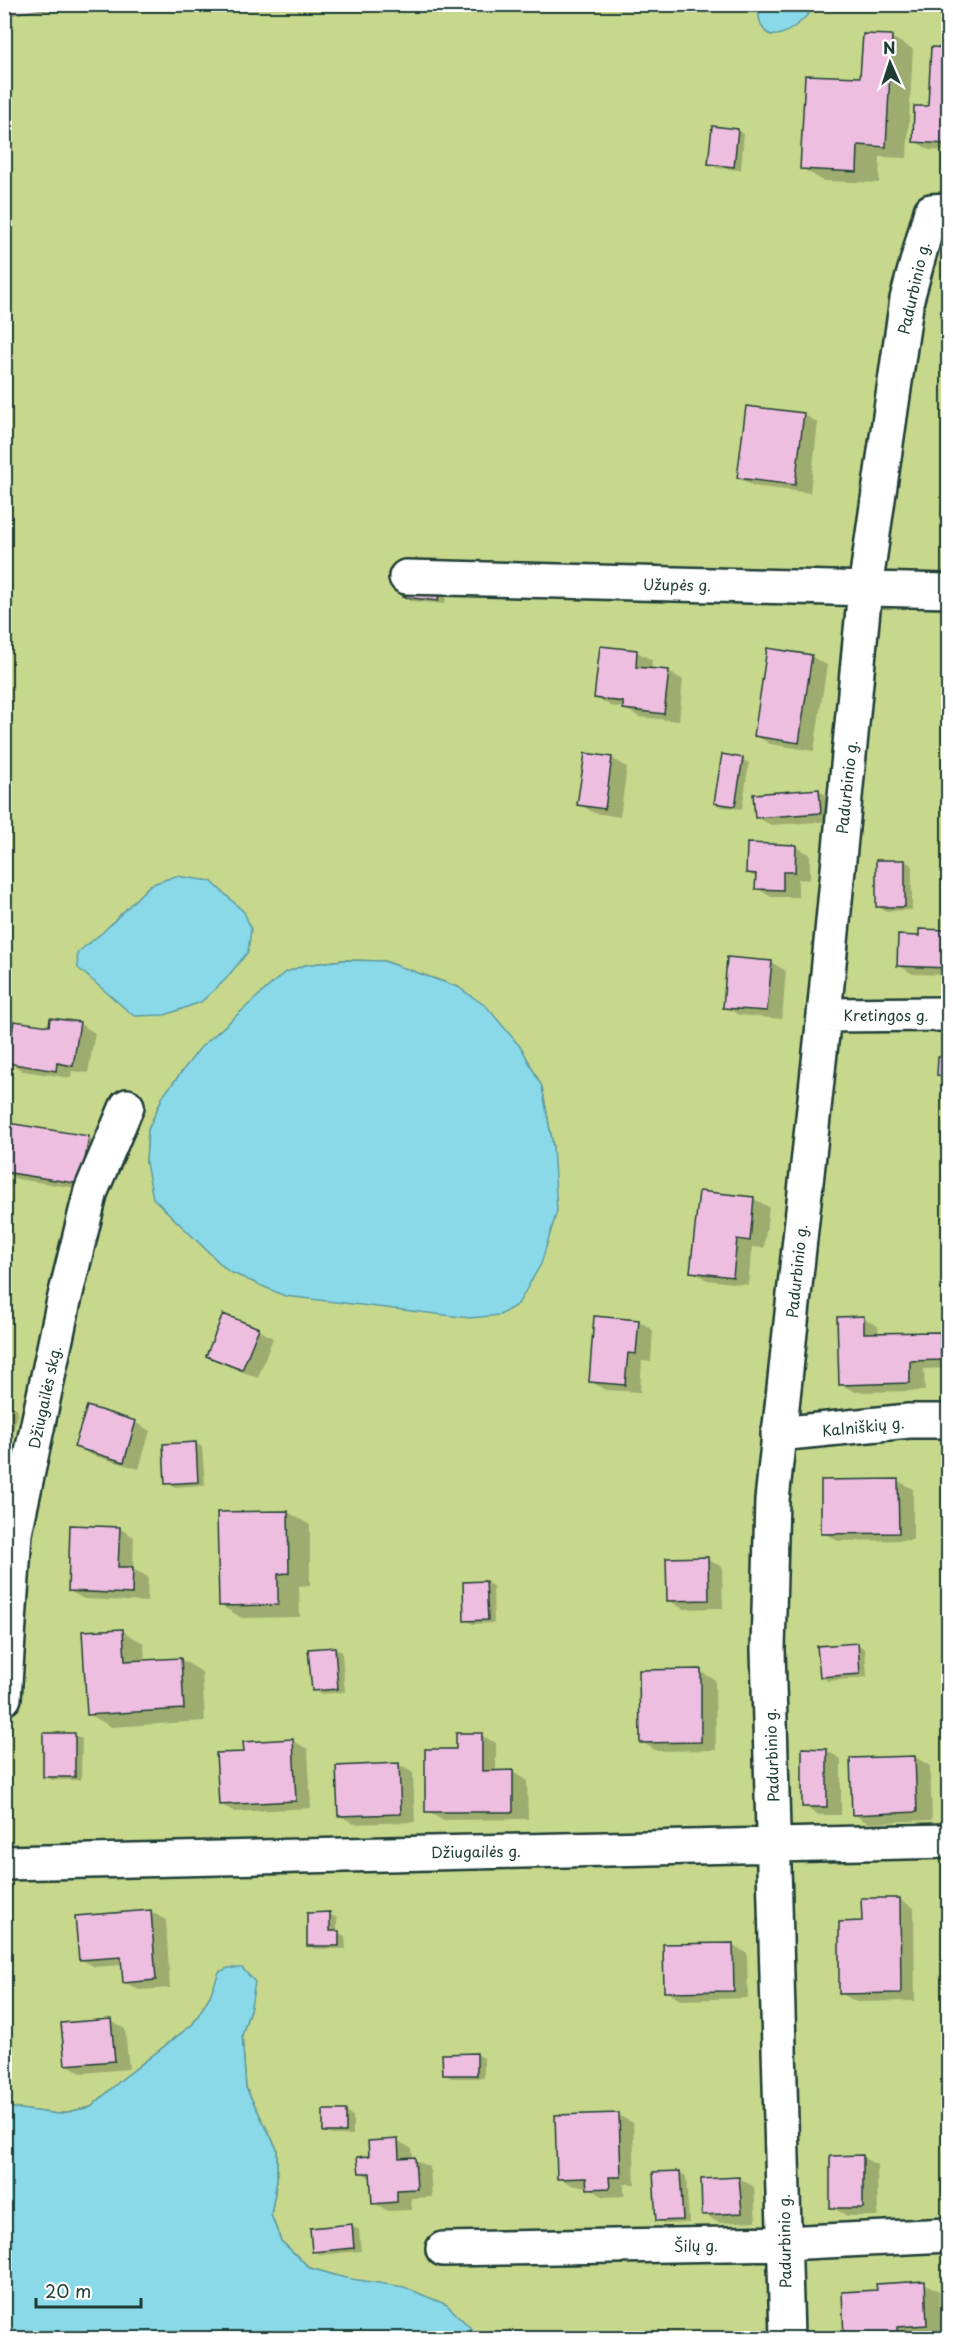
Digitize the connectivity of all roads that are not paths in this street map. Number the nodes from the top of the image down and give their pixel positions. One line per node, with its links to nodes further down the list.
1 (940, 211): 3 (street, Padurbinio g.)
2 (406, 577): 3 (street, Užupės g.)
3 (865, 589): 4 (street, Užupės g.); 6 (street, Padurbinio g.)
4 (948, 591)
5 (948, 1014): 6 (street, Kretingos g.)
6 (824, 1015): 9 (street, Padurbinio g.)
7 (127, 1106): 10 (street, Džiugailės skg.)
8 (948, 1421): 9 (street, Kalniškių g.)
9 (778, 1434): 12 (street, Padurbinio g.)
10 (4, 1698)
11 (948, 1841): 12 (street, Džiugailės g.)
12 (773, 1844): 13 (street, Džiugailės g.); 15 (street, Padurbinio g.)
13 (4, 1863)
14 (948, 2235): 15 (street, Šilų g.)
15 (784, 2243): 16 (street, Šilų g.); 17 (street, Padurbinio g.)
16 (443, 2249)
17 (787, 2338)

